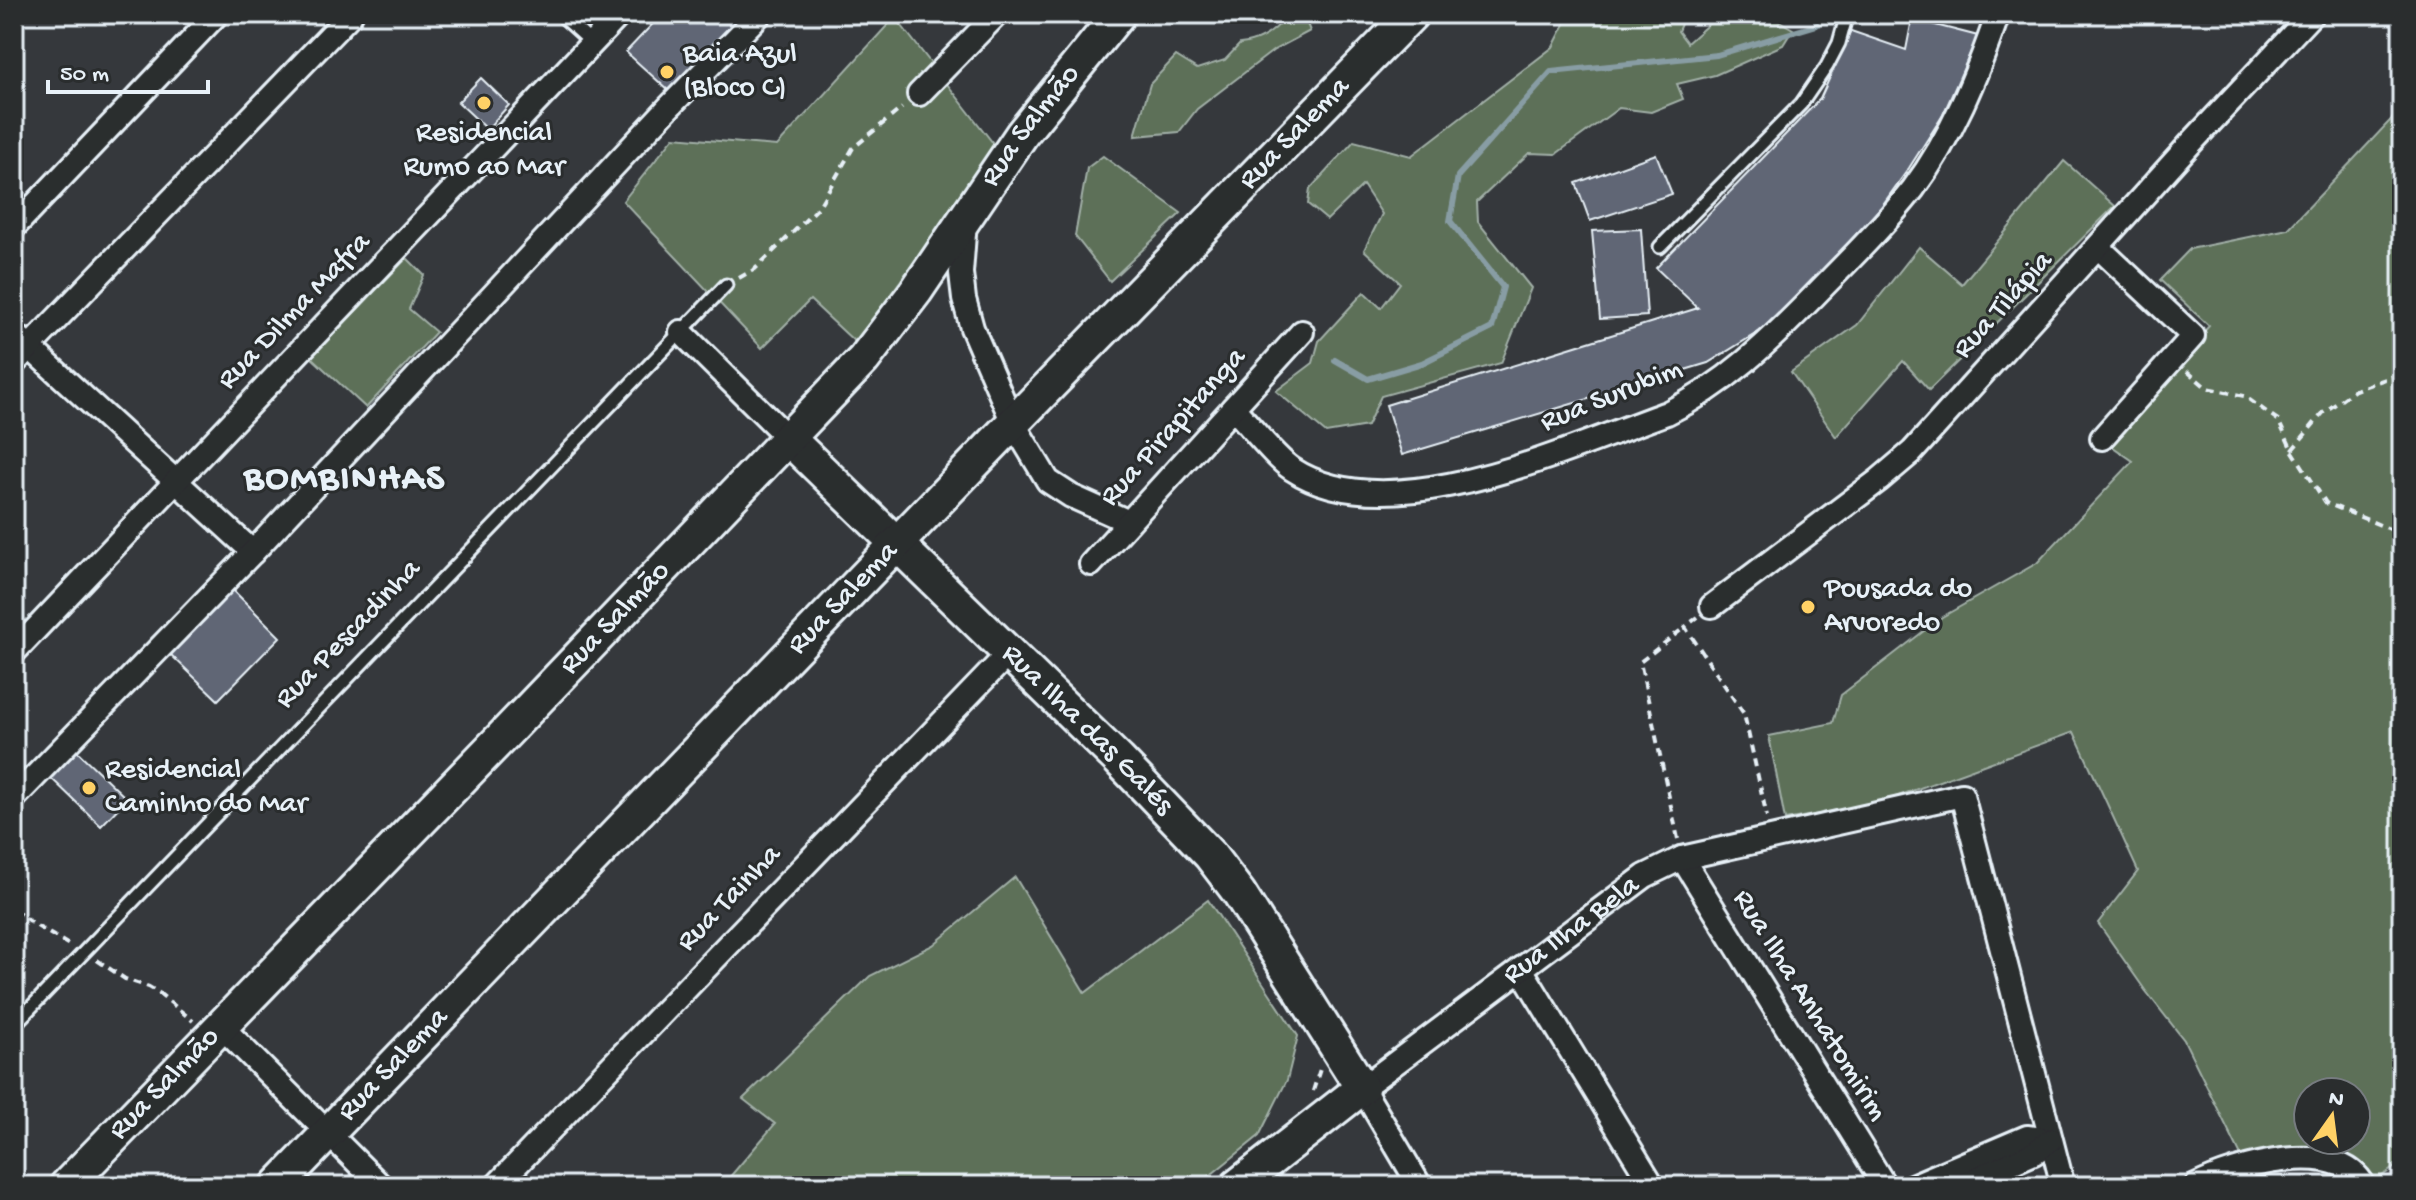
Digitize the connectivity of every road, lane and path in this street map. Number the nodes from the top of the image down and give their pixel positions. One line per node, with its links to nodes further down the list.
1 (217, 14): 15 (street)
2 (351, 14): 21 (street)
3 (560, 14): 12 (lane)
4 (620, 14): 12 (street, Rua Dilma Mafra)
5 (760, 14): 33 (street)
6 (997, 14): 13 (street)
7 (1119, 14): 14 (main road, Rua Salmão)
8 (1412, 14): 25 (main road, Rua Salema)
9 (1847, 14): 16 (lane)
10 (1998, 14): 24 (street, Rua Surubim)
11 (2312, 14): 17 (street, Rua Tilápia)
12 (592, 43): 29 (street, Rua Dilma Mafra)
13 (919, 94): 18 (path)
14 (966, 216): 25 (street); 26 (main road, Rua Salmão)
15 (14, 227)
16 (1660, 247)
17 (2098, 247): 22 (street); 35 (street, Rua Tilápia)
18 (726, 285): 19 (lane, Rua Pescadinha)
19 (681, 332): 26 (street, Rua Ilha das Galés); 43 (lane, Rua Pescadinha)
20 (1302, 332): 24 (street, Rua Pirapitanga)
21 (19, 348): 29 (street)
22 (2173, 359): 27 (street); 28 (path)
23 (2402, 373): 28 (path)
24 (1233, 408): 30 (street, Rua Pirapitanga)
25 (1013, 423): 30 (street); 32 (main road, Rua Salema)
26 (788, 438): 32 (main road, Rua Ilha das Galés); 46 (main road, Rua Salmão)
27 (2102, 438)
28 (2292, 450): 31 (path)
29 (176, 481): 33 (street); 37 (street, Rua Dilma Mafra)
30 (1129, 522): 34 (street, Rua Pirapitanga)
31 (2402, 534)
32 (896, 544): 38 (main road, Rua Ilha das Galés); 50 (main road, Rua Salema)
33 (253, 552): 39 (street)
34 (1091, 564)
35 (1712, 606): 36 (path)
36 (1685, 627): 40 (path); 41 (path)
37 (14, 652)
38 (1008, 654): 48 (main road, Rua Ilha das Galés); 55 (street, Rua Tainha)
39 (14, 798)
40 (1772, 839): 41 (street, Rua Ilha Bela); 51 (street, Rua Ilha Bela)
41 (1682, 858): 44 (street, Rua Ilha Bela); 59 (street, Rua Ilha Anhatomirim)
42 (14, 910): 43 (path)
43 (86, 951): 45 (lane, Rua Pescadinha); 46 (path)
44 (1521, 969): 48 (street, Rua Ilha Bela); 58 (street)
45 (14, 1025)
46 (214, 1031): 50 (street); 52 (main road, Rua Salmão)
47 (1321, 1066): 49 (path)
48 (1362, 1088): 56 (main road, Rua Ilha Bela); 57 (street, Rua Ilha das Galés)
49 (1308, 1100)
50 (328, 1133): 53 (main road, Rua Salema); 54 (street)
51 (2051, 1140): 60 (street); 61 (street); 62 (street)
52 (66, 1186)
53 (277, 1186)
54 (381, 1186)
55 (496, 1186)
56 (1237, 1186)
57 (1420, 1186)
58 (1653, 1186)
59 (1885, 1186)
60 (1912, 1186)
61 (1959, 1186)
62 (2063, 1186)
63 (2196, 1186): 64 (street)
64 (2364, 1186)

